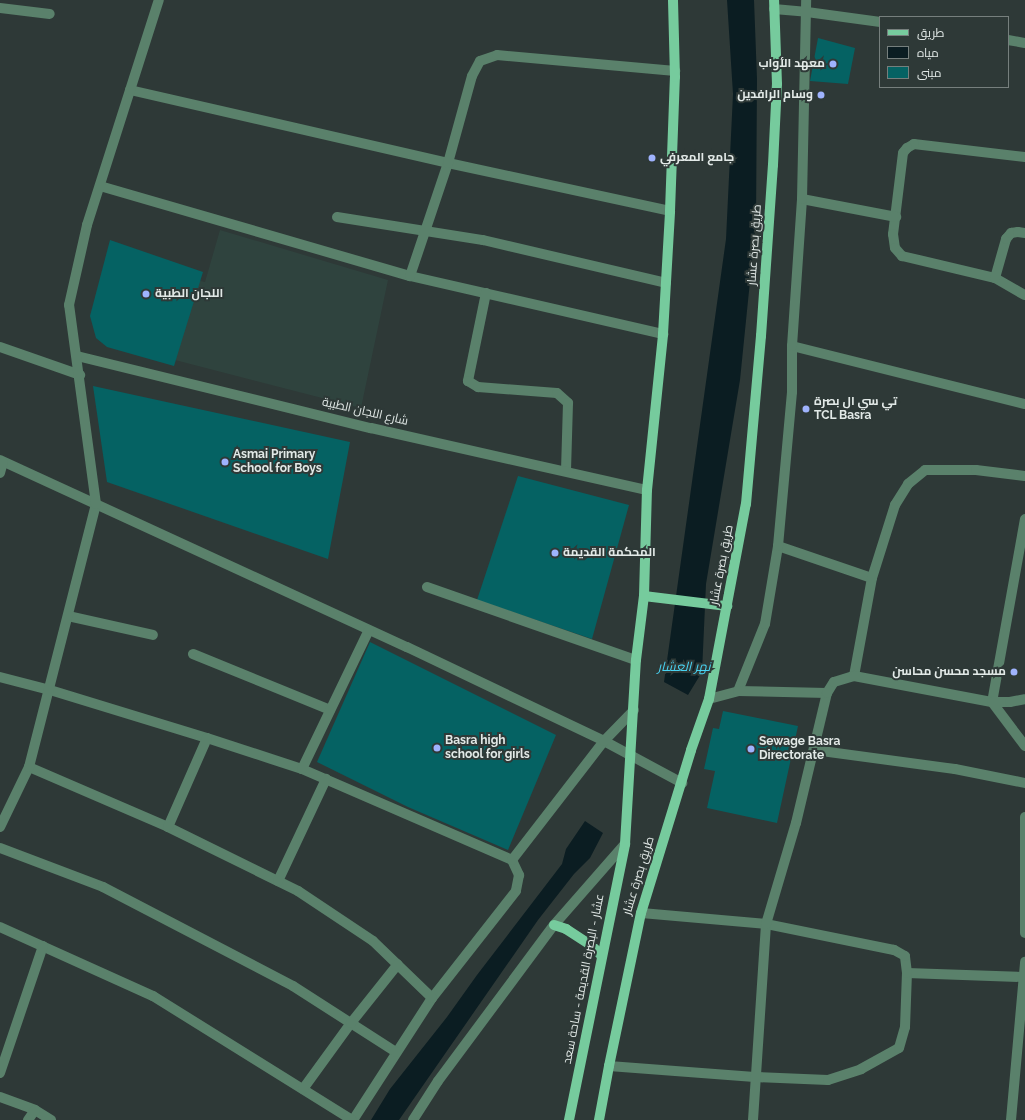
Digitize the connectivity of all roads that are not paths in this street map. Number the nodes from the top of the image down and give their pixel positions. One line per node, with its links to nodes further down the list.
1 (159, 0): 12 (street)
2 (673, 0): 11 (main road, عشار - البصرة القديمة - ساحة سعد)
3 (806, 0): 6 (street)
4 (774, 5): 6 (street); 44 (main road, طريق بصرة عشار)
5 (0, 8): 7 (street)
6 (806, 12): 8 (street); 16 (street)
7 (50, 14)
8 (879, 22)
9 (1009, 40): 10 (street)
10 (1025, 43)
11 (675, 71): 14 (street); 17 (main road, عشار - البصرة القديمة - ساحة سعد)
12 (130, 90): 14 (street); 15 (street)
13 (1025, 158): 19 (street)
14 (448, 163): 17 (street); 20 (street)
15 (100, 186): 22 (street); 30 (street)
16 (802, 199): 19 (street); 28 (street)
17 (670, 211): 24 (main road, عشار - البصرة القديمة - ساحة سعد)
18 (337, 217): 20 (street)
19 (896, 217): 23 (street)
20 (425, 232): 22 (street); 24 (street)
21 (1025, 233): 23 (street)
22 (410, 276): 25 (street)
23 (995, 278): 26 (street)
24 (666, 283): 27 (main road, عشار - البصرة القديمة - ساحة سعد)
25 (486, 293): 27 (street); 34 (street)
26 (1025, 295)
27 (663, 334): 37 (main road, عشار - البصرة القديمة - ساحة سعد)
28 (792, 346): 32 (street); 40 (street)
29 (0, 347): 31 (street)
30 (77, 356): 31 (street); 34 (street, شارع اللجان الطبية)
31 (80, 375): 38 (street)
32 (1025, 404)
33 (2, 461): 35 (street); 38 (street)
34 (566, 471): 37 (street, شارع اللجان الطبية)
35 (0, 473)
36 (1025, 476): 41 (street)
37 (647, 490): 43 (main road, عشار - البصرة القديمة - ساحة سعد)
38 (96, 504): 45 (street); 46 (street)
39 (1024, 524): 57 (street)
40 (778, 546): 41 (street); 53 (street)
41 (872, 578): 50 (street)
42 (427, 587): 49 (street)
43 (644, 596): 44 (main road); 49 (main road, عشار - البصرة القديمة - ساحة سعد)
44 (727, 606): 55 (main road, طريق بصرة عشار)
45 (68, 616): 47 (street); 52 (street)
46 (369, 630): 58 (street); 61 (street)
47 (153, 635)
48 (193, 654): 58 (street)
49 (636, 660): 59 (main road, عشار - البصرة القديمة - ساحة سعد)
50 (854, 676): 54 (street); 57 (street)
51 (0, 677): 52 (street)
52 (50, 690): 60 (street); 65 (street)
53 (738, 691): 54 (street); 55 (street)
54 (827, 693): 63 (street)
55 (709, 699): 69 (main road, طريق بصرة عشار)
56 (1025, 699): 57 (street)
57 (992, 702): 62 (street)
58 (330, 710): 66 (street)
59 (634, 710): 61 (street); 64 (main road, عشار - البصرة القديمة - ساحة سعد)
60 (207, 738): 66 (street); 73 (street)
61 (604, 741): 64 (street); 76 (street)
62 (1025, 746)
63 (814, 750): 68 (street); 79 (street)
64 (630, 756): 69 (street); 74 (main road, عشار - البصرة القديمة - ساحة سعد)
65 (29, 767): 70 (street); 73 (street)
66 (302, 769): 67 (street)
67 (326, 779): 76 (street); 77 (street)
68 (1025, 782)
69 (682, 784): 78 (main road, طريق بصرة عشار)
70 (4, 807): 72 (street)
71 (1025, 817): 82 (street)
72 (0, 827)
73 (168, 827): 77 (street)
74 (625, 844): 80 (street); 84 (main road, عشار - البصرة القديمة - ساحة سعد)
75 (0, 848): 90 (street)
76 (512, 860): 89 (street)
77 (278, 881): 86 (street)
78 (641, 913): 79 (street); 92 (main road, طريق بصرة عشار)
79 (766, 924): 87 (street); 94 (street)
80 (554, 925): 84 (main road); 101 (street)
81 (0, 927): 83 (street)
82 (1025, 933)
83 (43, 946): 93 (street); 95 (street)
84 (601, 955): 102 (main road, عشار - البصرة القديمة - ساحة سعد)
85 (1025, 962): 88 (street)
86 (398, 964): 89 (street); 90 (street)
87 (908, 974): 88 (street); 94 (street)
88 (1024, 977): 105 (street)
89 (432, 998): 91 (street)
90 (351, 1023): 91 (street); 95 (street)
91 (396, 1052): 100 (street)
92 (608, 1066): 94 (street); 103 (main road, طريق بصرة عشار)
93 (0, 1073)
94 (755, 1077): 104 (street)
95 (303, 1089): 100 (street)
96 (0, 1097): 97 (street)
97 (35, 1110): 98 (street); 99 (street)
98 (28, 1120)
99 (51, 1120)
100 (353, 1120)
101 (413, 1120)
102 (569, 1120)
103 (599, 1120)
104 (753, 1120)
105 (1011, 1120)

